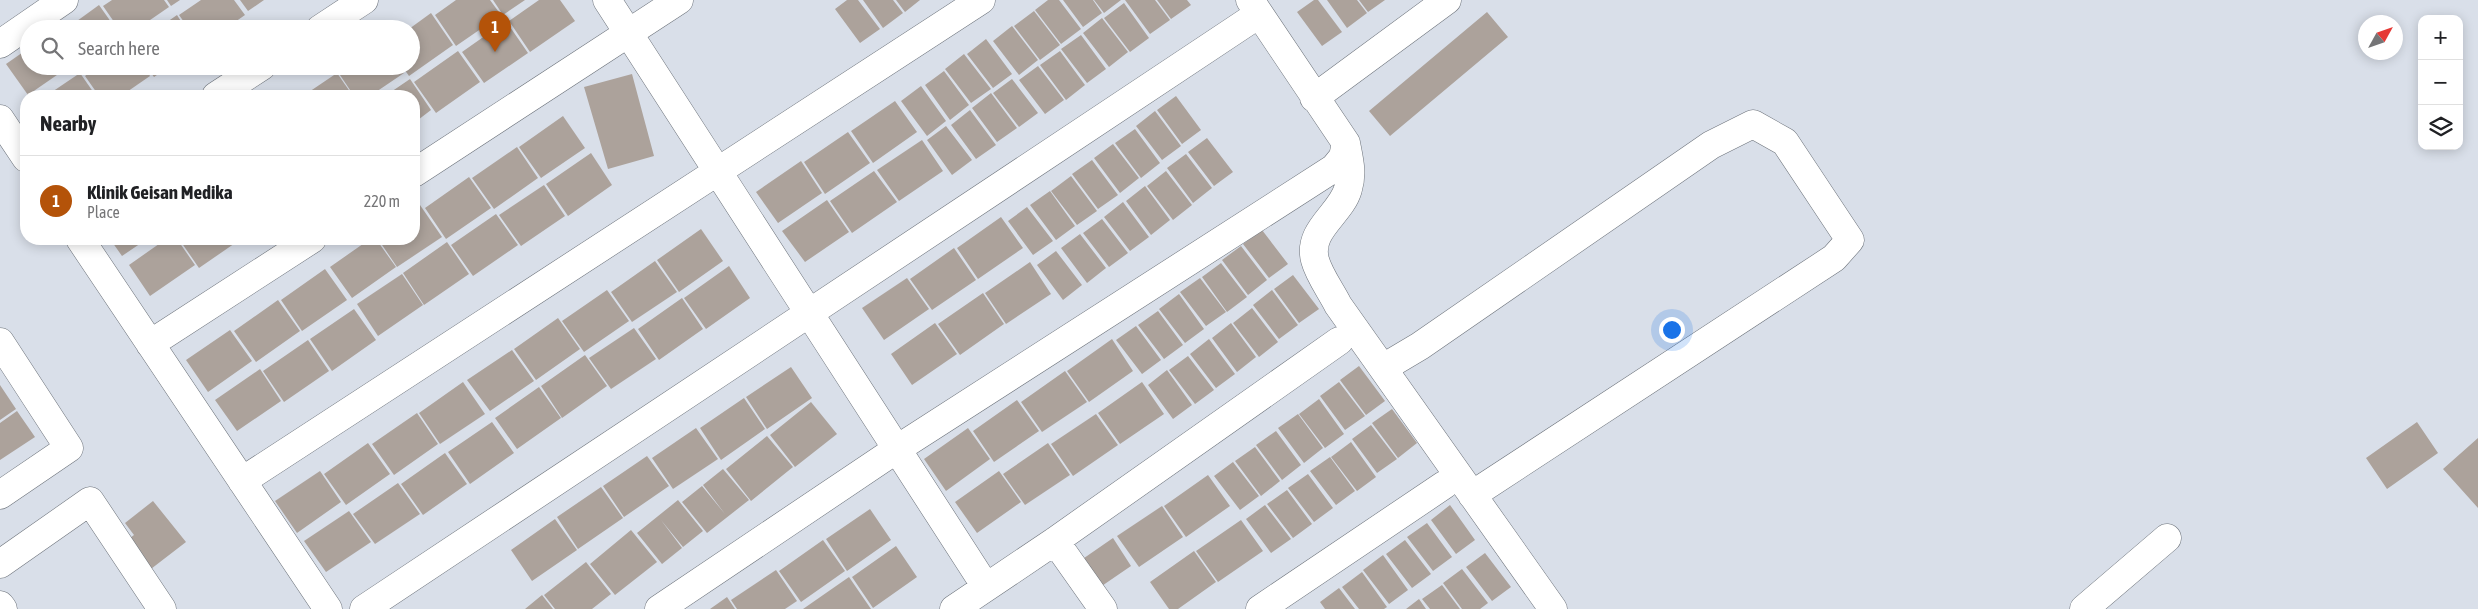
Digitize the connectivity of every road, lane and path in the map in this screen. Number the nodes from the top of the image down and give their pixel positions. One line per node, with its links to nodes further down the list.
1 (64, 0): 8 (street)
2 (364, 0): 9 (street)
3 (607, 0): 11 (street)
4 (680, 0): 11 (street)
5 (981, 0): 20 (street)
6 (1447, 0): 15 (street)
7 (1255, 7): 15 (street); 23 (street)
8 (35, 20)
9 (334, 20)
10 (20, 30): 12 (street)
11 (628, 34): 19 (street); 20 (street)
12 (0, 44)
13 (248, 75): 14 (street)
14 (225, 90)
15 (1314, 98): 17 (street)
16 (0, 119): 18 (street)
17 (1346, 143): 27 (street); 28 (street)
18 (20, 149)
19 (420, 168)
20 (717, 171): 23 (street); 29 (street)
21 (84, 245): 26 (street)
22 (303, 245): 26 (street)
23 (809, 313): 28 (street); 41 (street)
24 (1338, 341): 34 (street)
25 (0, 342): 31 (street)
26 (150, 344): 29 (street)
27 (1383, 368): 32 (street); 32 (street)
28 (897, 449): 36 (street); 42 (street)
29 (242, 481): 40 (street)
30 (1444, 485): 45 (street)
31 (0, 495)
32 (1472, 495): 46 (street)
33 (2167, 538): 47 (street)
34 (1055, 541): 36 (street); 44 (street)
35 (0, 564): 39 (street)
36 (986, 587): 43 (street)
37 (0, 605): 38 (street)
38 (3, 609)
39 (162, 609)
40 (328, 609)
41 (364, 609)
42 (659, 609)
43 (954, 609)
44 (1103, 609)
45 (1260, 609)
46 (1553, 609)
47 (2084, 609)

